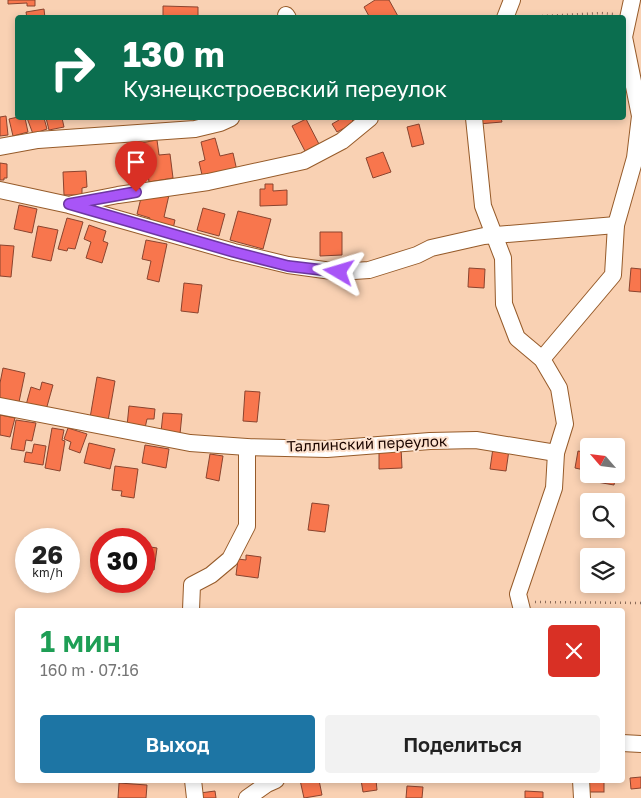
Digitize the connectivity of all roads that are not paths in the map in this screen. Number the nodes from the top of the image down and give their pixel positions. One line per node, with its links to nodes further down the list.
1 (512, 0): 3 (street)
2 (630, 7): 4 (street)
3 (506, 15)
4 (626, 27)
5 (626, 47): 12 (street)
6 (227, 120): 9 (street)
7 (367, 120): 11 (street)
8 (474, 120): 13 (street)
9 (0, 148)
10 (0, 190): 11 (street)
11 (69, 204): 13 (street)
12 (616, 225): 13 (street); 14 (street)
13 (494, 235): 14 (street)
14 (542, 359): 17 (street)
15 (0, 406): 16 (street, Таллинский переулок)
16 (247, 447): 17 (street, Таллинский переулок); 19 (street)
17 (556, 453): 18 (street)
18 (521, 606)
19 (191, 608)
20 (625, 743): 21 (street)
21 (641, 744)
22 (193, 783): 25 (street)
23 (269, 783): 26 (street)
24 (581, 783): 27 (street)
25 (195, 798)
26 (247, 798)
27 (582, 798)

